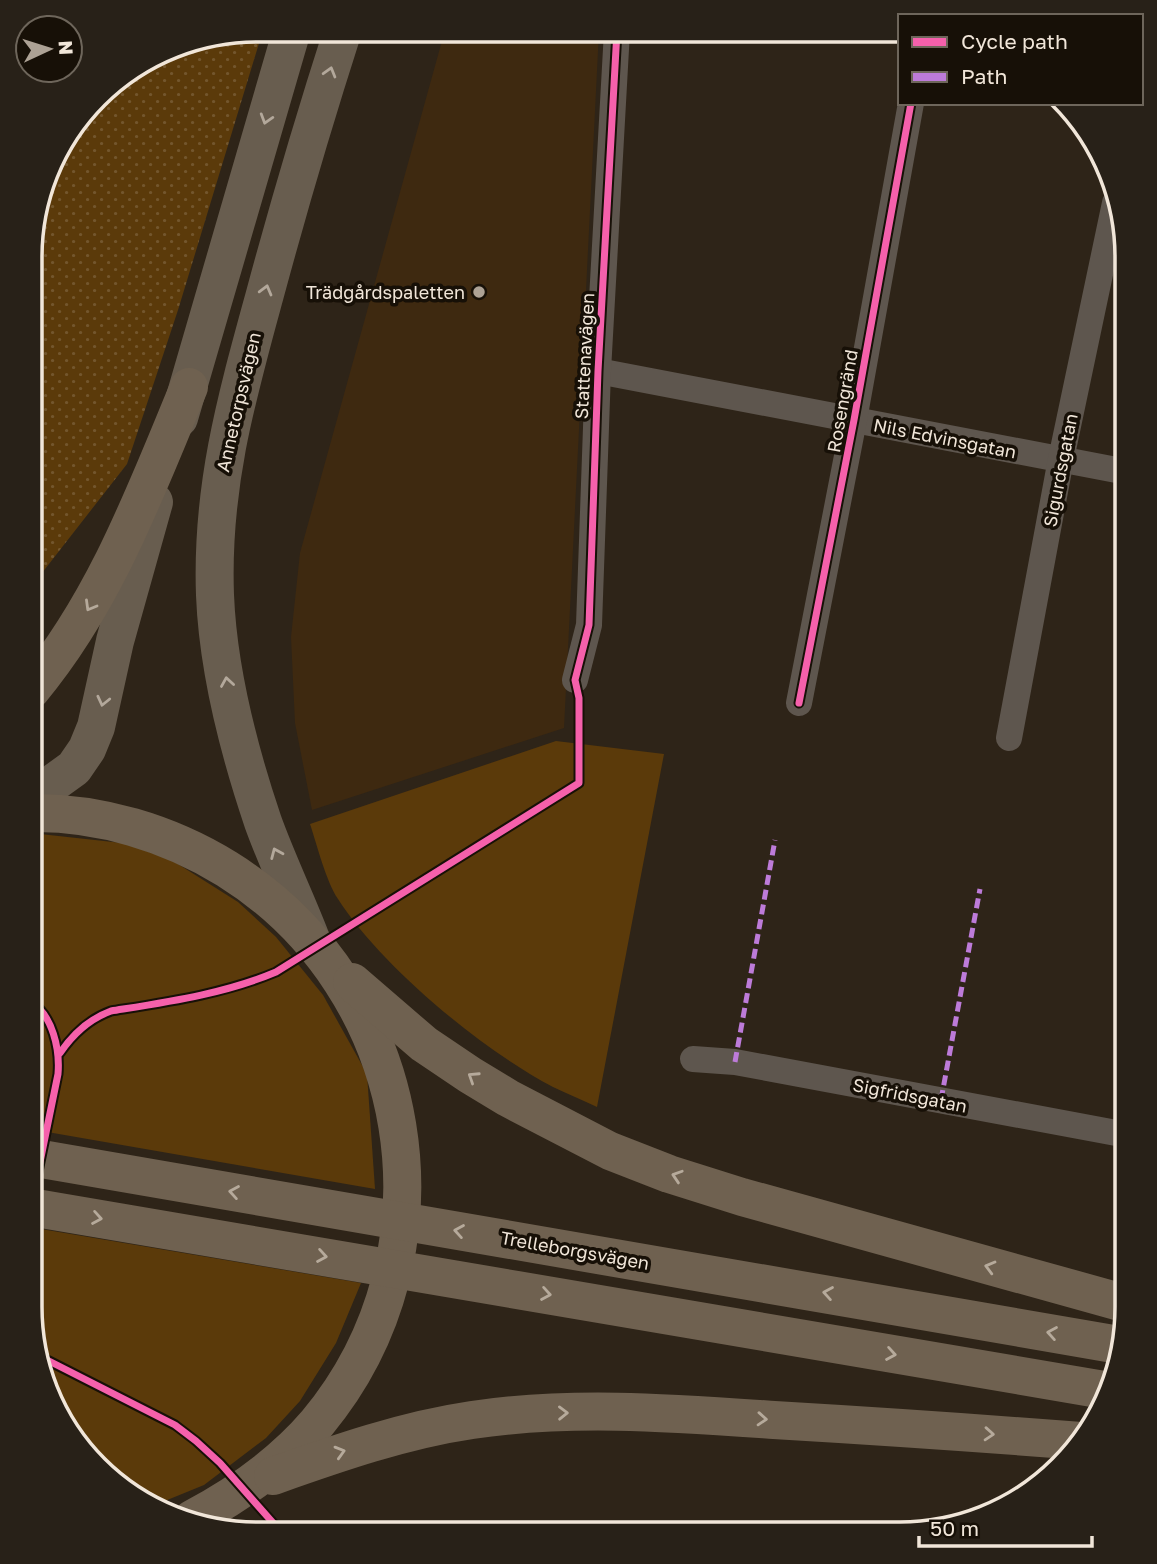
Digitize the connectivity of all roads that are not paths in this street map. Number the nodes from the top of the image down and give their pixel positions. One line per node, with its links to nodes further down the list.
1 (289, 42): 7 (main road, one-way to 7)
2 (339, 42): 17 (main road, Annetorpsvägen, one-way to 2)
3 (616, 42): 6 (street, Stattenavägen)
4 (911, 105): 8 (street, Rosengränd)
5 (1111, 220): 9 (street, Sigurdsgatan)
6 (598, 371): 8 (street, Nils Edvinsgatan); 12 (street, Stattenavägen)
7 (188, 387): 11 (highway, one-way to 11); 15 (main road, one-way to 15)
8 (854, 420): 9 (street, Nils Edvinsgatan); 13 (street, Rosengränd)
9 (1061, 459): 10 (street, Nils Edvinsgatan); 14 (street, Sigurdsgatan)
10 (1115, 470)
11 (42, 676)
12 (575, 680)
13 (799, 703)
14 (1009, 738)
15 (42, 791)
16 (42, 814): 17 (highway)
17 (322, 953): 22 (highway, one-way to 17); 26 (highway)
18 (693, 1059): 19 (street, Sigfridsgatan)
19 (1115, 1133)
20 (42, 1159): 23 (highway, Trelleborgsvägen, one-way to 20)
21 (42, 1209): 24 (highway, one-way to 24)
22 (1115, 1301)
23 (1112, 1344)
24 (1098, 1389)
25 (1069, 1440): 26 (highway, one-way to 25)
26 (222, 1502)

